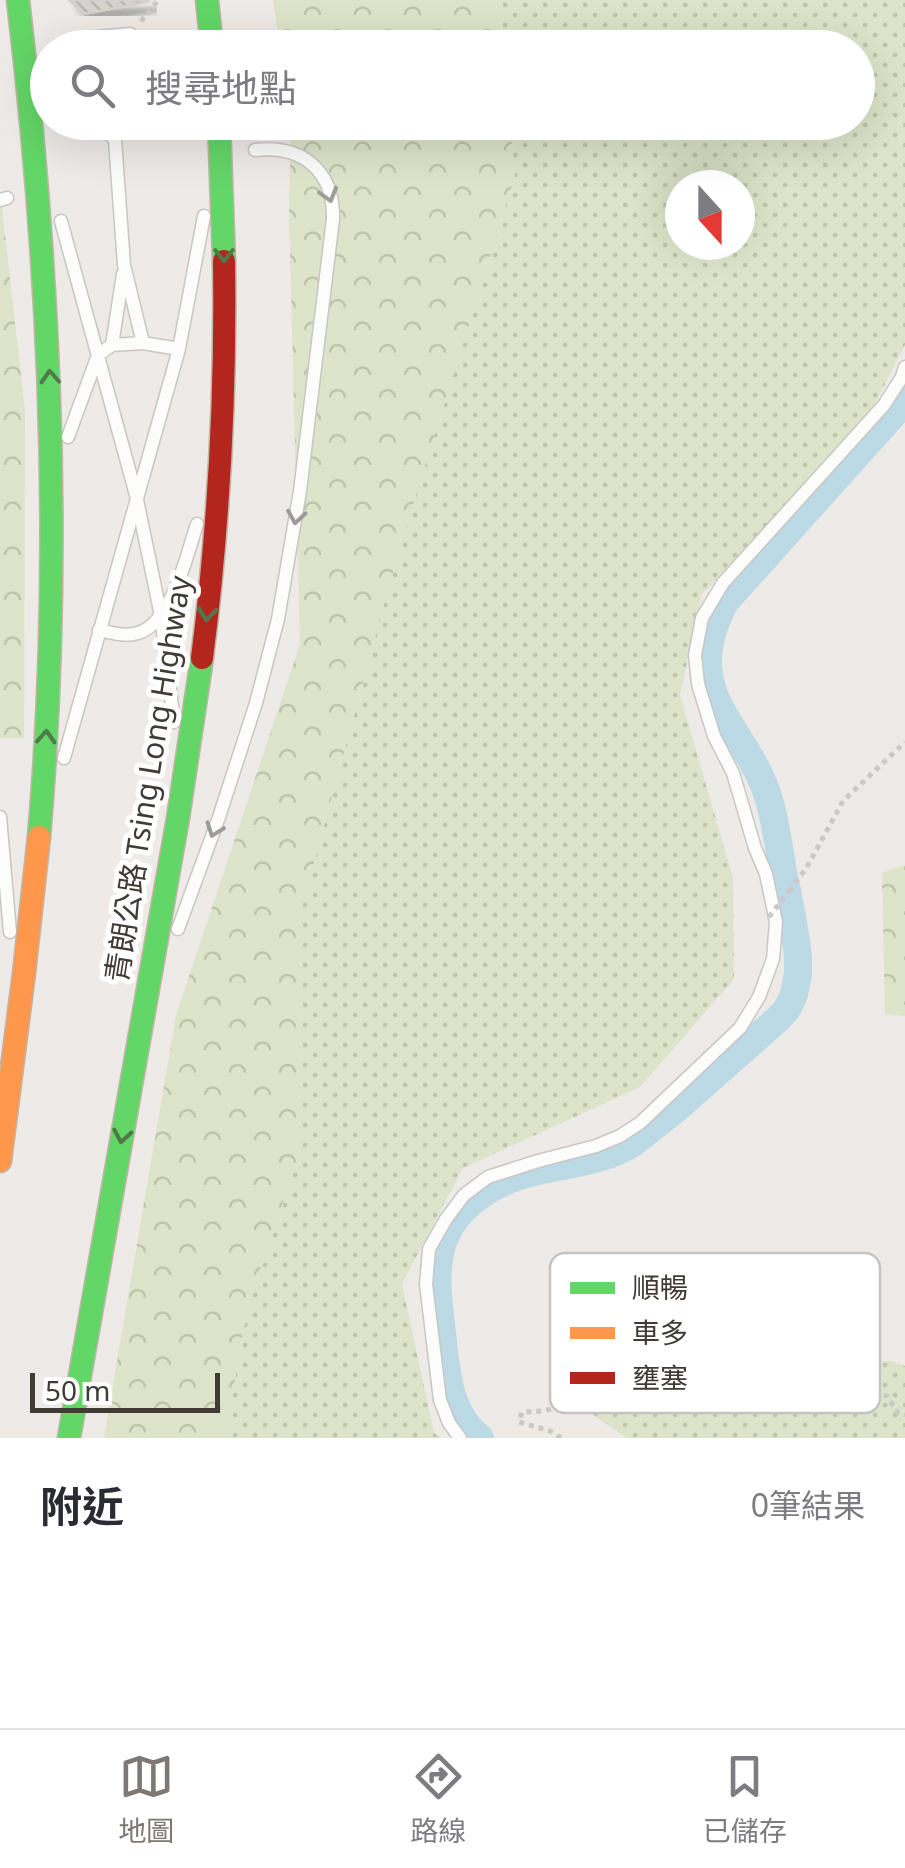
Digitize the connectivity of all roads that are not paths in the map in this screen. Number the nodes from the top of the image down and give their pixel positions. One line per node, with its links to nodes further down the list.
1 (18, 0): 4 (highway)
2 (207, 0): 3 (highway)
3 (210, 30)
4 (30, 98)
5 (37, 140): 10 (highway)
6 (115, 140): 11 (lane)
7 (215, 140): 14 (lane)
8 (219, 140): 17 (highway, 青朗公路 Tsing Long Highway, one-way to 17)
9 (255, 150): 27 (lane, one-way to 27)
10 (50, 202): 15 (lane); 18 (highway, one-way to 10)
11 (124, 265): 12 (lane); 13 (lane)
12 (143, 343): 13 (lane); 14 (lane)
13 (112, 345): 15 (lane)
14 (179, 349): 19 (lane)
15 (98, 354): 18 (lane); 19 (lane)
16 (905, 366): 33 (lane)
17 (221, 454): 20 (lane); 24 (highway, 青朗公路 Tsing Long Highway, one-way to 24)
18 (53, 478): 26 (highway, one-way to 18)
19 (136, 495): 20 (lane); 21 (lane)
20 (160, 616): 21 (lane); 24 (lane)
21 (99, 630): 22 (lane)
22 (62, 766)
23 (57, 786): 26 (lane)
24 (183, 789): 30 (highway, 青朗公路 Tsing Long Highway)
25 (0, 817): 29 (lane)
26 (36, 862): 29 (highway)
27 (172, 947)
28 (166, 966): 30 (lane)
29 (18, 1029): 31 (highway)
30 (139, 1040): 32 (highway, 青朗公路 Tsing Long Highway, one-way to 32)
31 (0, 1161)
32 (69, 1438)
33 (460, 1438)

